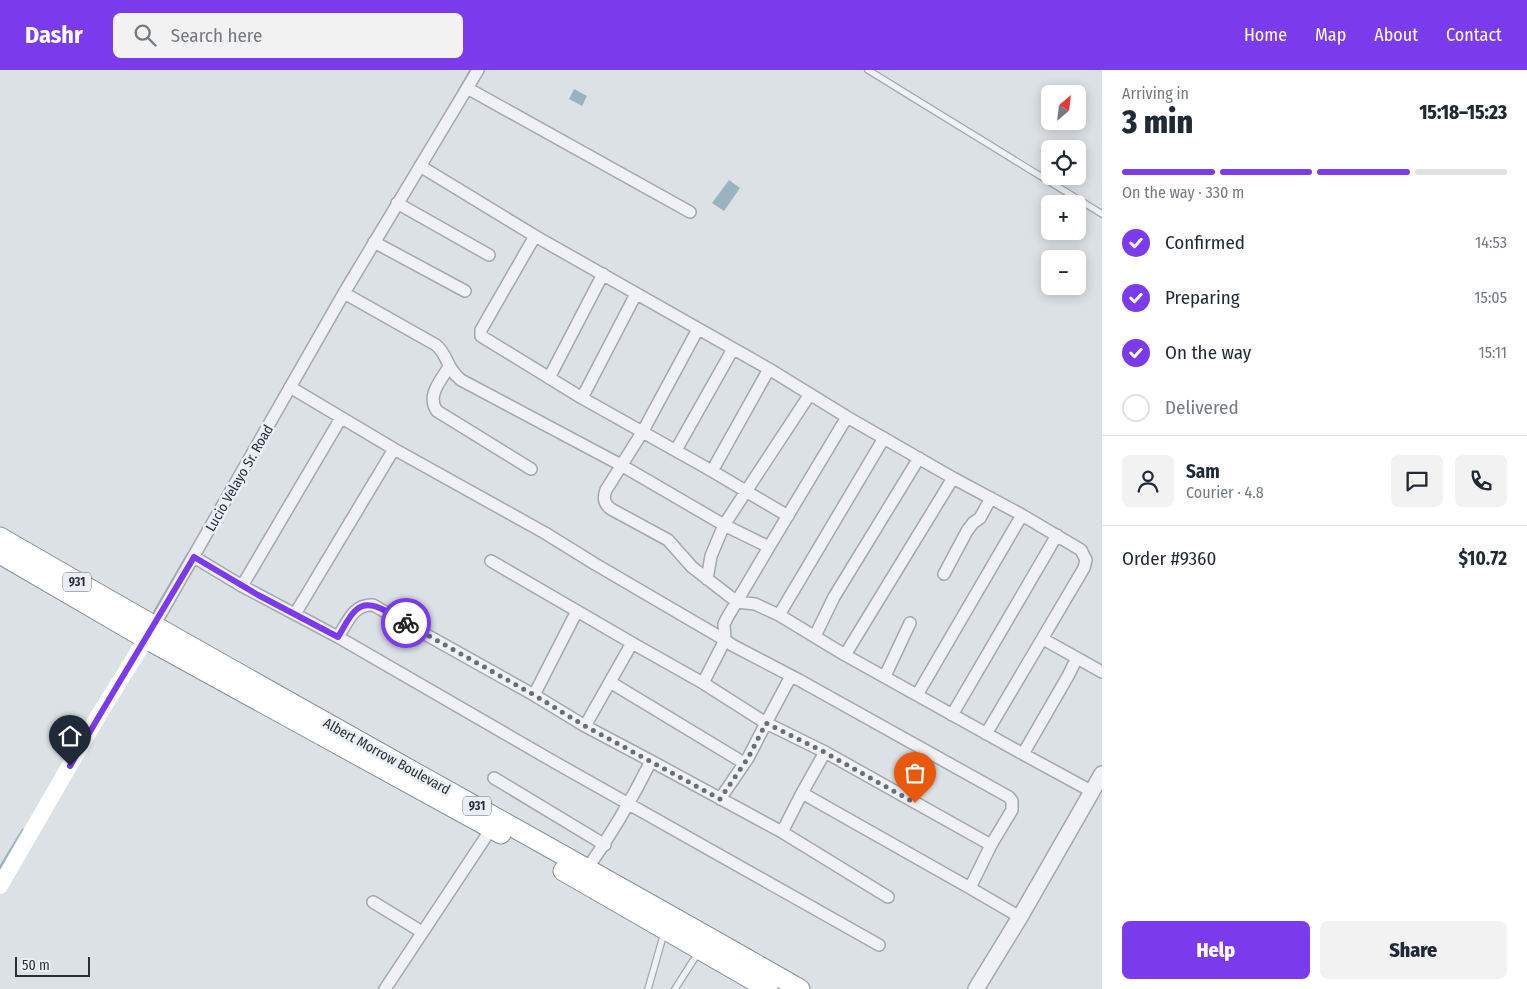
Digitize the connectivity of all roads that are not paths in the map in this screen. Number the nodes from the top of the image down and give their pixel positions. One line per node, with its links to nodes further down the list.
1 (478, 70): 3 (street, Lucio Velayo Sr. Road)
2 (868, 70): 7 (lane)
3 (467, 88): 4 (street, Lucio Velayo Sr. Road); 6 (street)
4 (420, 166): 5 (street, Lucio Velayo Sr. Road); 8 (street)
5 (397, 203): 9 (street, Lucio Velayo Sr. Road); 10 (street)
6 (690, 212)
7 (1102, 214)
8 (535, 236): 11 (street); 19 (street)
9 (374, 242): 12 (street); 13 (street, Lucio Velayo Sr. Road)
10 (489, 255)
11 (603, 274): 14 (street); 19 (street)
12 (465, 291)
13 (344, 292): 17 (street); 20 (street, Lucio Velayo Sr. Road)
14 (636, 294): 15 (street); 22 (street)
15 (698, 329): 16 (street); 25 (street)
16 (733, 349): 18 (street); 28 (street)
17 (449, 367): 30 (street); 31 (street)
18 (769, 369): 21 (street); 32 (street)
19 (549, 378): 22 (street)
20 (290, 387): 24 (street); 43 (street, Lucio Velayo Sr. Road)
21 (810, 394): 23 (street); 34 (street)
22 (582, 398): 25 (street)
23 (847, 417): 26 (street); 37 (street)
24 (340, 418): 27 (street); 47 (street)
25 (643, 431): 28 (street); 30 (street)
26 (884, 438): 29 (street); 51 (street)
27 (394, 449): 50 (street); 57 (street)
28 (676, 450): 32 (street)
29 (919, 458): 33 (street); 54 (street)
30 (621, 465): 38 (street); 46 (street)
31 (531, 469)
32 (712, 471): 34 (street)
33 (953, 478): 35 (street); 59 (street)
34 (745, 491): 37 (street); 38 (street)
35 (991, 498): 36 (street); 45 (street)
36 (1022, 515): 39 (street); 67 (street)
37 (788, 516): 41 (street)
38 (724, 525): 41 (street); 46 (street)
39 (1057, 535): 56 (street); 68 (street)
40 (0, 537): 53 (highway, Albert Morrow Boulevard / 931)
41 (769, 547): 48 (street)
42 (0, 554): 53 (highway, Albert Morrow Boulevard / 931)
43 (194, 557): 47 (street); 53 (street, Lucio Velayo Sr. Road)
44 (491, 560): 49 (street)
45 (944, 574)
46 (707, 579): 48 (street)
47 (242, 586): 50 (street)
48 (737, 602): 51 (street); 57 (street)
49 (577, 611): 58 (street); 66 (street)
50 (295, 614): 55 (street)
51 (779, 614): 54 (street)
52 (910, 623): 63 (street)
53 (150, 632): 82 (highway, Albert Morrow Boulevard / 931); 86 (highway, Albert Morrow Boulevard / 931); 87 (main road, Lucio Velayo Sr. Road)
54 (815, 636): 59 (street)
55 (338, 637): 66 (street); 81 (street)
56 (1043, 638): 60 (street); 71 (street)
57 (725, 640): 62 (street); 65 (street)
58 (632, 643): 64 (street); 65 (street)
59 (845, 654): 63 (street)
60 (1077, 658): 61 (street); 73 (street)
61 (1102, 672)
62 (791, 676): 69 (street); 85 (street)
63 (885, 676): 67 (street)
64 (610, 682): 70 (street); 75 (street)
65 (703, 683): 69 (street)
66 (534, 695): 70 (street)
67 (917, 695): 68 (street)
68 (952, 715): 71 (street)
69 (766, 723): 72 (street); 75 (street)
70 (585, 726): 74 (street)
71 (986, 734): 73 (street)
72 (824, 752): 79 (street); 85 (street)
73 (1023, 754): 78 (street)
74 (651, 761): 80 (street); 81 (street)
75 (744, 763): 80 (street)
76 (1102, 774): 78 (street)
77 (494, 778): 84 (street)
78 (1091, 791): 91 (street)
79 (802, 793): 83 (street); 88 (street)
80 (720, 799): 83 (street)
81 (629, 803): 84 (street); 94 (street)
82 (491, 829): 92 (highway, Albert Morrow Boulevard / 931); 93 (street)
83 (782, 832): 89 (street)
84 (605, 844): 86 (street)
85 (991, 845): 88 (street)
86 (587, 869): 100 (highway, Albert Morrow Boulevard / 931)
87 (0, 886)
88 (970, 888): 91 (street)
89 (888, 897)
90 (373, 902): 93 (street)
91 (1020, 917): 101 (street)
92 (665, 931): 95 (highway, Albert Morrow Boulevard / 931); 97 (lane)
93 (422, 932): 96 (street)
94 (879, 945)
95 (700, 950): 98 (lane); 99 (highway, Albert Morrow Boulevard / 931)
96 (386, 989)
97 (648, 989)
98 (675, 989)
99 (768, 989)
100 (800, 989)
101 (976, 989)

